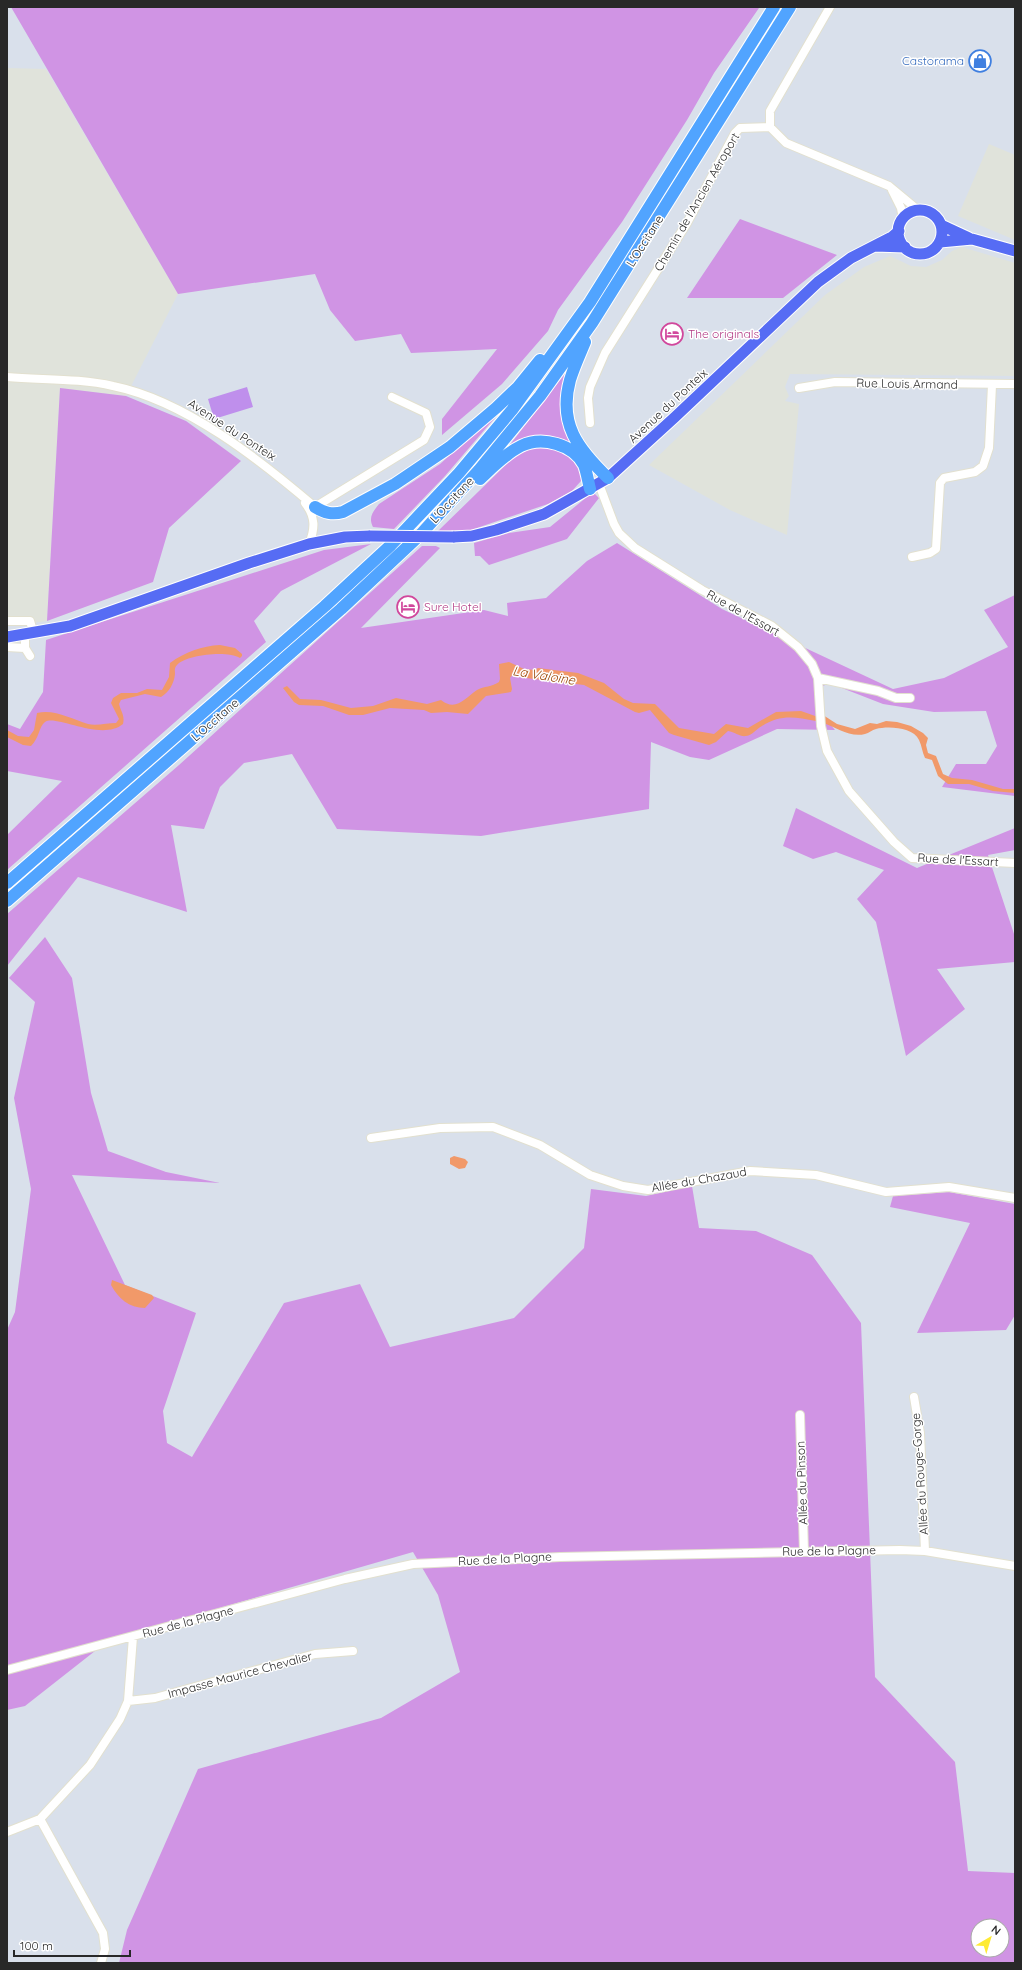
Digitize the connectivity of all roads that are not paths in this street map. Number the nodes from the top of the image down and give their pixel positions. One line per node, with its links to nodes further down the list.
1 (774, 7): 16 (highway, L'Occitane)
2 (790, 7): 15 (highway, L'Occitane)
3 (830, 7): 4 (street)
4 (770, 127): 5 (street); 22 (street, Chemin de l'Ancien Aéroport)
5 (889, 186): 6 (street); 7 (street)
6 (918, 210): 7 (main road); 8 (main road)
7 (903, 219): 9 (main road)
8 (941, 225): 10 (main road); 11 (main road)
9 (898, 231): 12 (main road, Avenue du Ponteix); 13 (main road)
10 (972, 239): 11 (main road); 14 (main road)
11 (940, 242): 13 (main road)
12 (875, 246): 13 (main road, Avenue du Ponteix); 23 (main road, Avenue du Ponteix)
13 (905, 247)
14 (1015, 251)
15 (592, 323): 23 (highway); 25 (highway, L'Occitane)
16 (560, 345): 26 (highway); 38 (highway, L'Occitane)
17 (7, 377): 24 (street, Avenue du Ponteix)
18 (1015, 384): 19 (street, Rue Louis Armand)
19 (992, 385): 20 (street, Rue Louis Armand); 28 (street)
20 (799, 388)
21 (392, 397): 26 (street)
22 (590, 423)
23 (599, 484): 25 (highway); 27 (main road, Avenue du Ponteix, bridge); 35 (street, Rue de l'Essart)
24 (296, 491): 26 (street, Avenue du Ponteix); 27 (street)
25 (454, 498): 39 (highway, L'Occitane)
26 (315, 507)
27 (309, 544): 30 (main road)
28 (912, 557)
29 (7, 621): 30 (street)
30 (30, 634): 31 (main road); 33 (street)
31 (7, 637)
32 (7, 647): 33 (street)
33 (25, 648): 34 (street)
34 (30, 656)
35 (818, 678): 36 (street); 37 (street, Rue de l'Essart)
36 (910, 698)
37 (1015, 863)
38 (7, 883)
39 (7, 901)
40 (370, 1138): 41 (street, Allée du Chazaud)
41 (1015, 1198)
42 (914, 1397): 44 (street, Allée du Rouge-Gorge)
43 (800, 1415): 45 (street, Allée du Pinson)
44 (925, 1551): 45 (street, Rue de la Plagne); 46 (street, Rue de la Plagne)
45 (804, 1552): 47 (street, Rue de la Plagne)
46 (1015, 1566)
47 (133, 1637): 49 (street, Rue de la Plagne); 50 (street)
48 (353, 1651): 50 (street, Impasse Maurice Chevalier)
49 (7, 1670)
50 (128, 1701): 51 (street)
51 (40, 1819): 52 (street); 53 (street)
52 (7, 1832)
53 (102, 1963)

